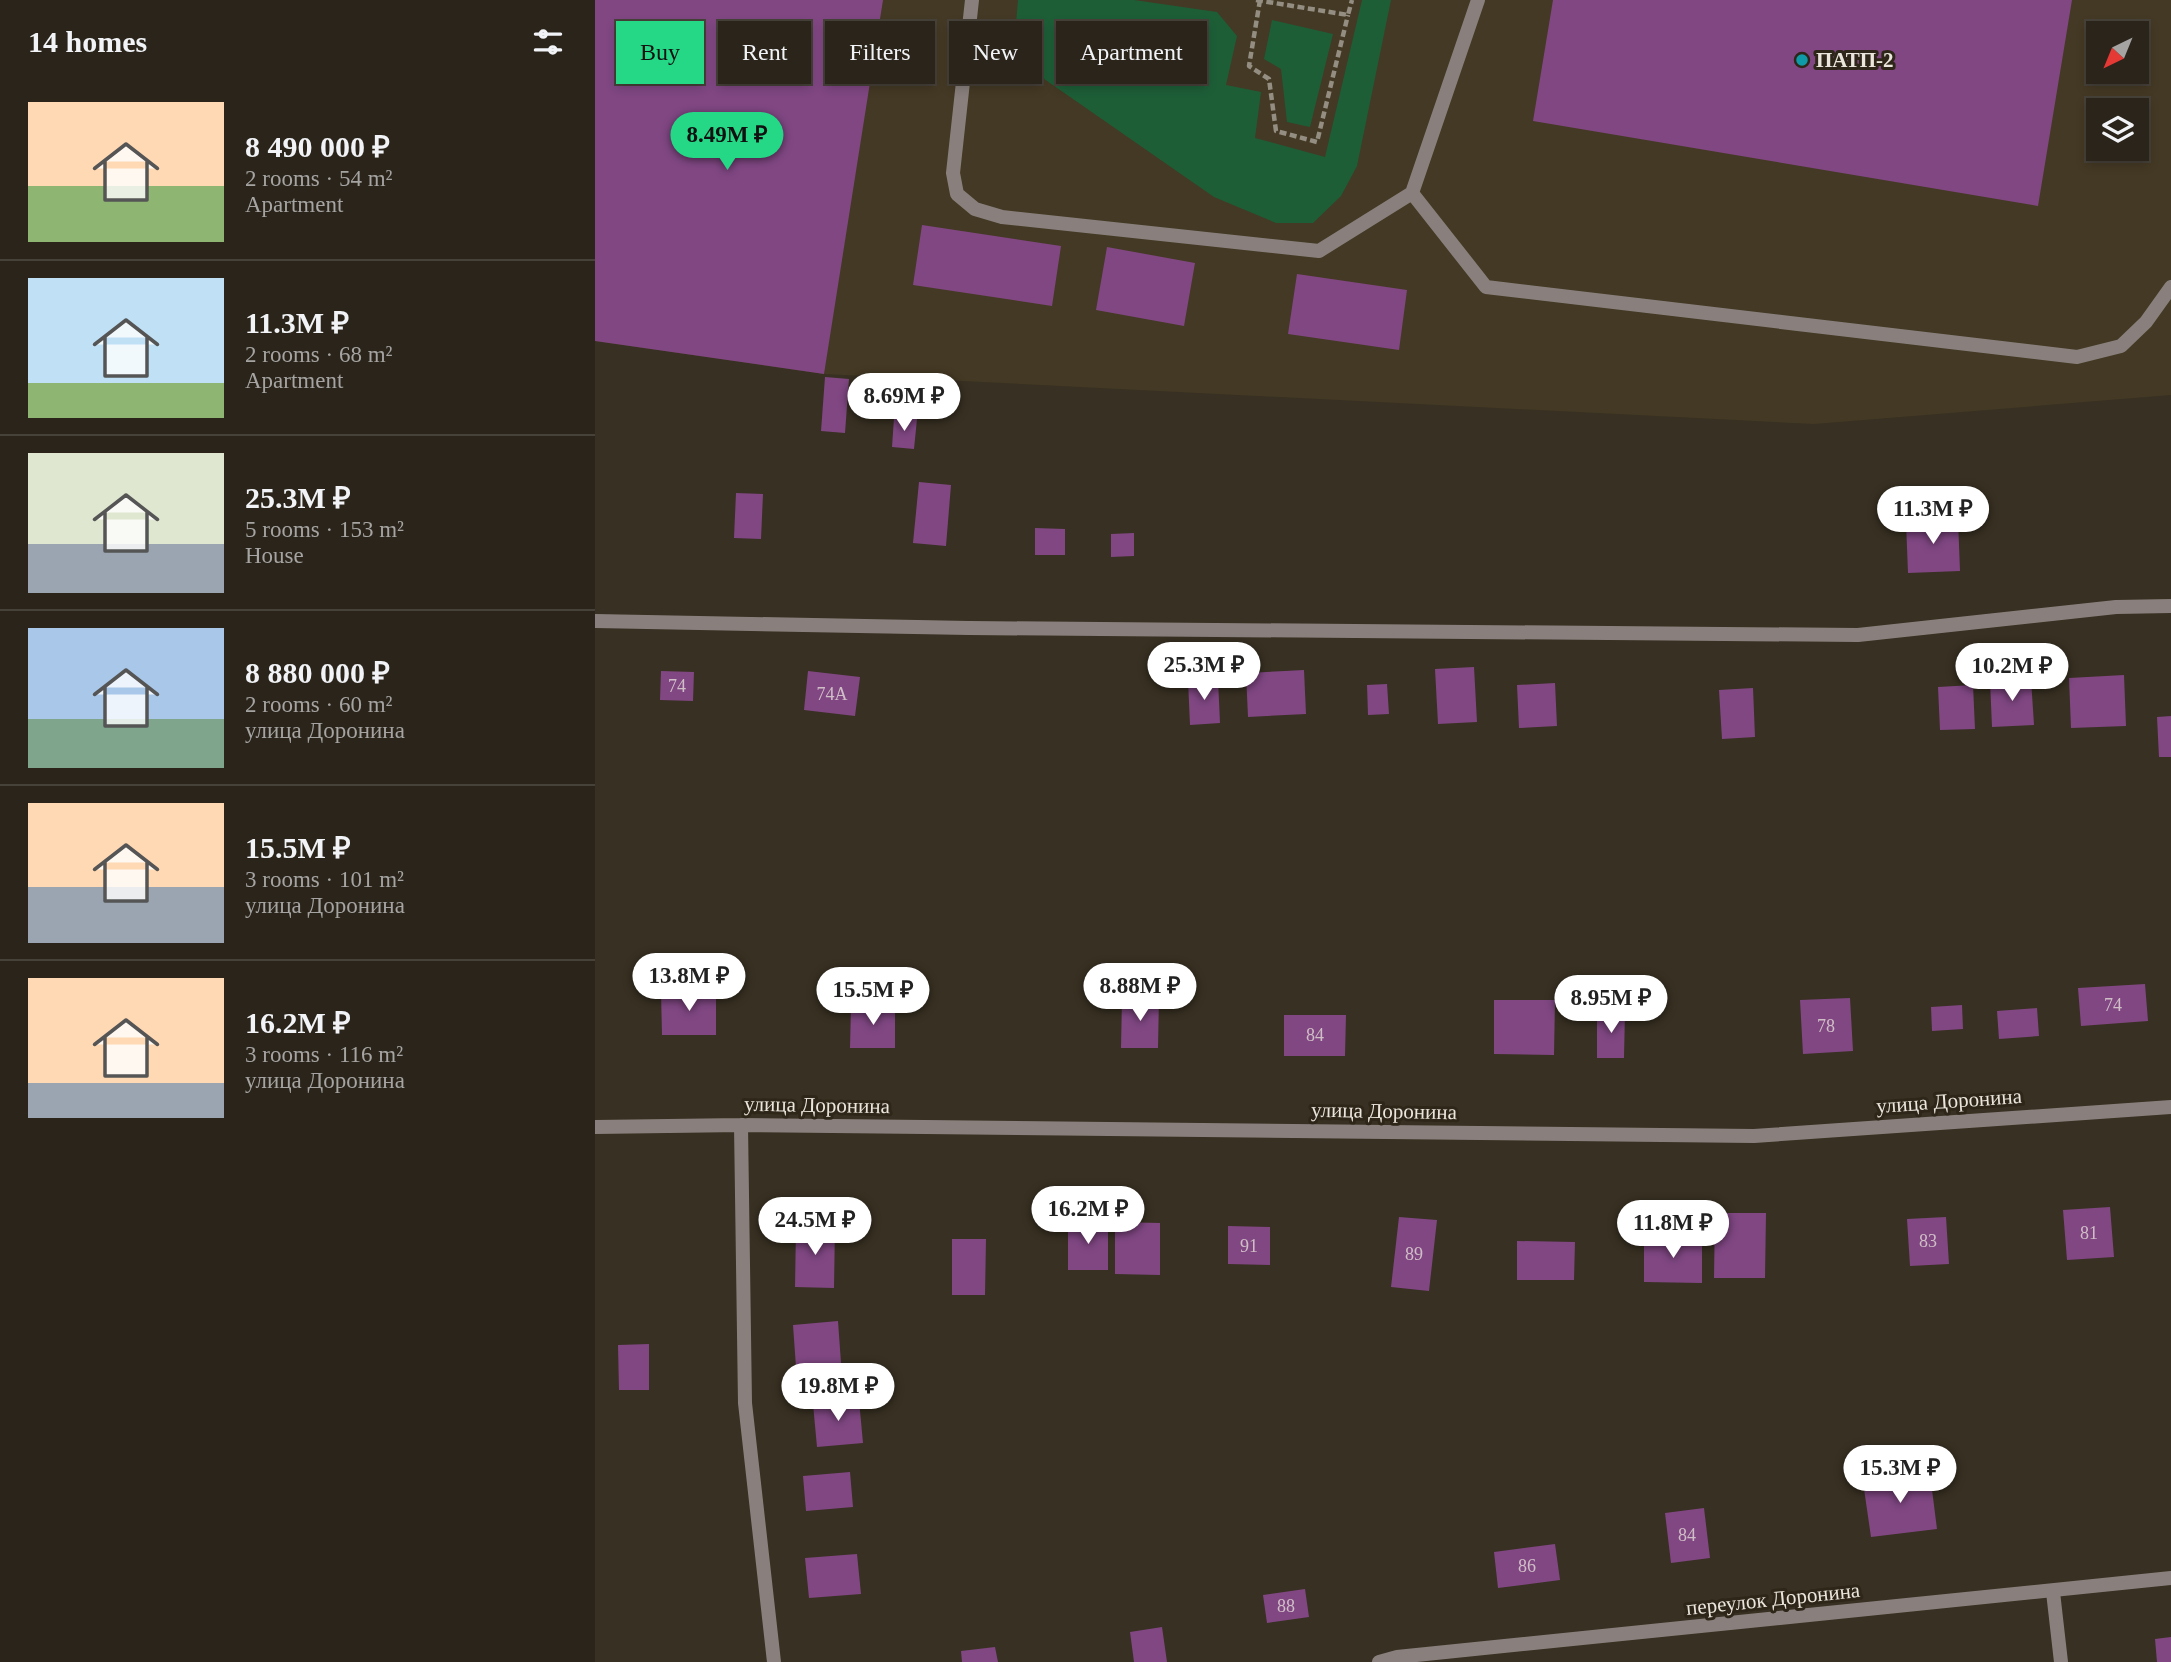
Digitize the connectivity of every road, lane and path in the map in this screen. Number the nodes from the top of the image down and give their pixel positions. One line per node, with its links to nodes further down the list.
1 (972, 0): 6 (street)
2 (1259, 0): 5 (path); 5 (path)
3 (1352, 0): 5 (path)
4 (1478, 0): 6 (street)
5 (1347, 15)
6 (1412, 193): 7 (street)
7 (2171, 287)
8 (2171, 606): 9 (street)
9 (595, 621)
10 (2171, 1107): 11 (street, улица Доронина)
11 (741, 1125): 12 (street, улица Доронина); 15 (street)
12 (595, 1127)
13 (2171, 1578): 14 (street, переулок Доронина)
14 (2053, 1592): 16 (street, переулок Доронина); 17 (street)
15 (774, 1662)
16 (1379, 1662)
17 (2061, 1662)

